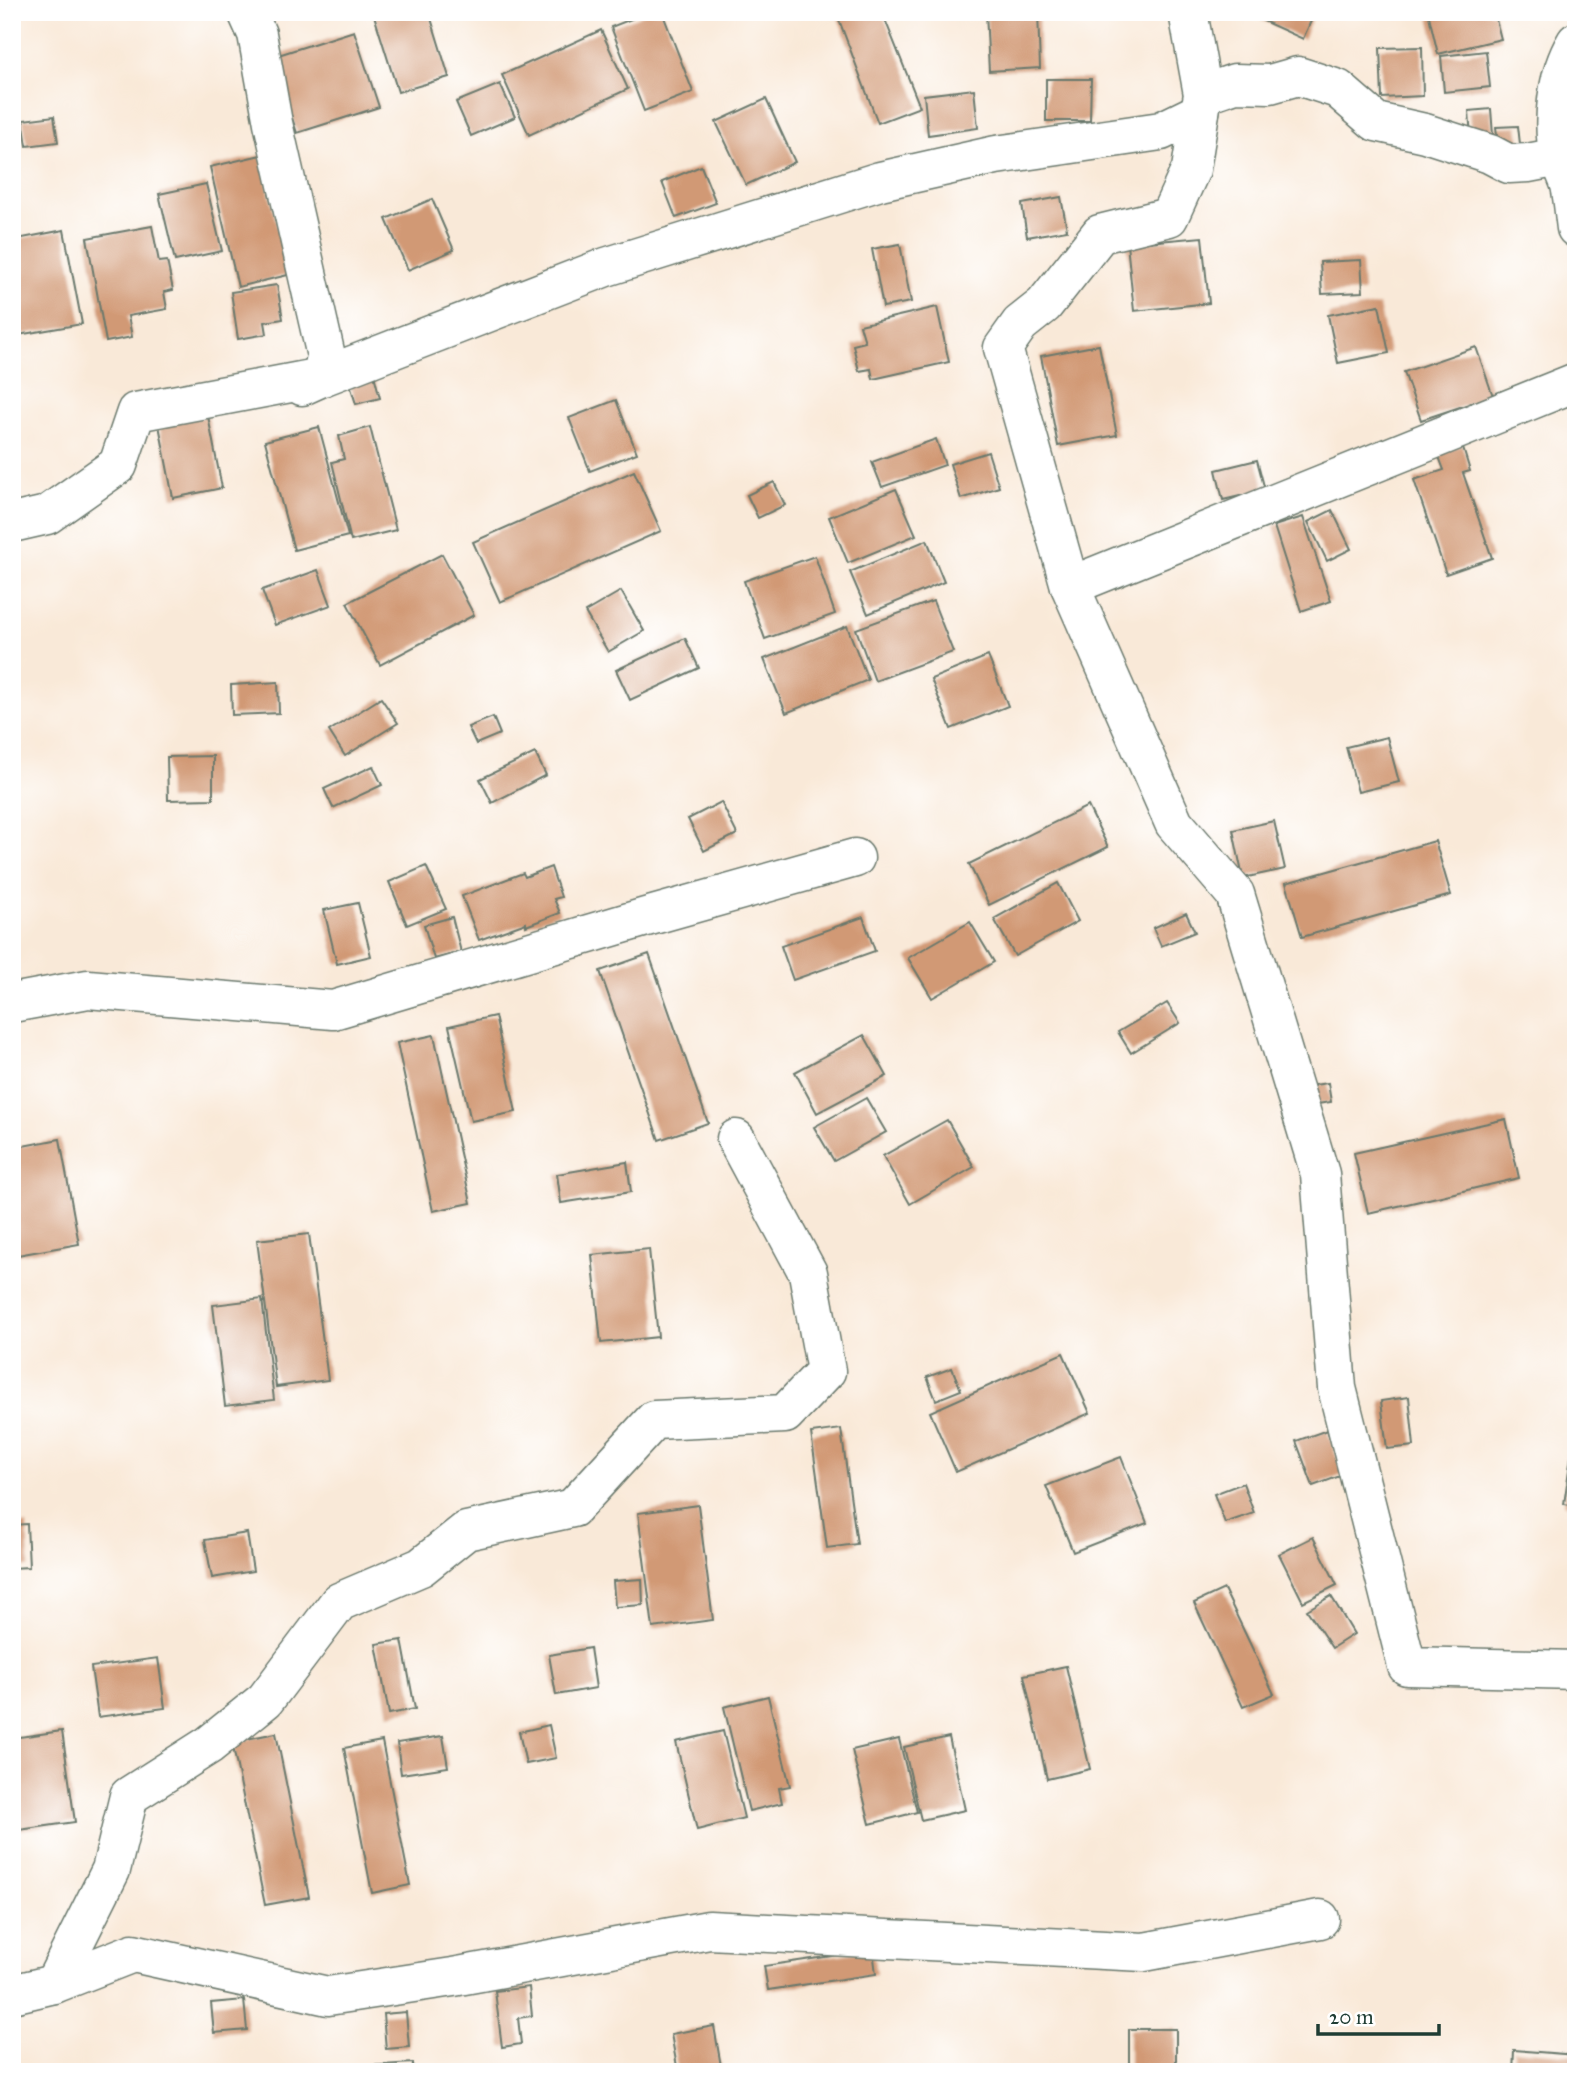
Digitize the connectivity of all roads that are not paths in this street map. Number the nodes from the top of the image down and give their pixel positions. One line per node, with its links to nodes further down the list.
1 (247, 12): 7 (street)
2 (1189, 14): 4 (street)
3 (1576, 42): 5 (street)
4 (1213, 96): 5 (street); 7 (street); 11 (street)
5 (1568, 175): 6 (street)
6 (1576, 228)
7 (322, 377): 9 (street); 10 (street)
8 (1576, 382): 11 (street)
9 (263, 405)
10 (12, 523)
11 (1070, 586): 15 (street)
12 (855, 858): 13 (street)
13 (12, 1003)
14 (736, 1139): 17 (street)
15 (1576, 1670)
16 (1320, 1919): 17 (street)
17 (54, 1984): 18 (street)
18 (12, 1994)

